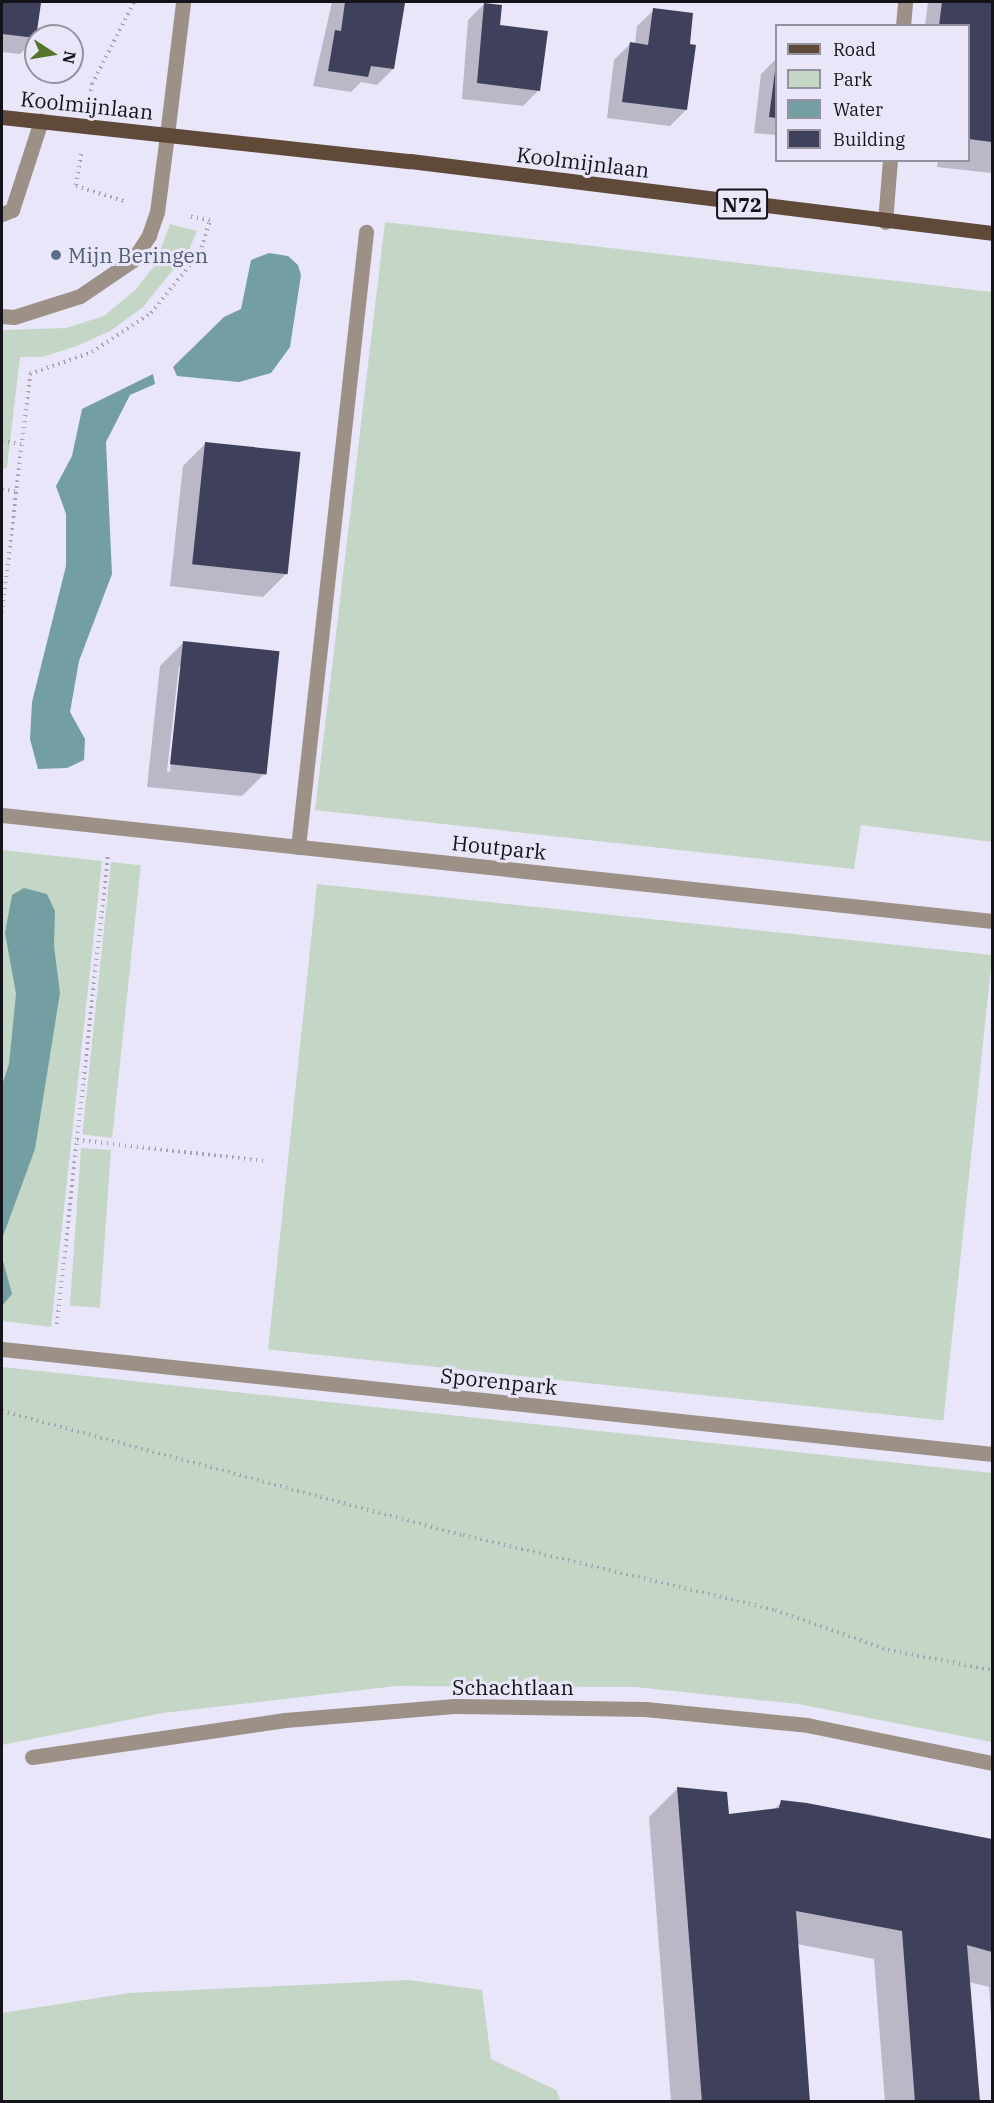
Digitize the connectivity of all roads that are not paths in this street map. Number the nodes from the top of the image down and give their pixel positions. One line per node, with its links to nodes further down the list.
1 (183, 2): 6 (street)
2 (905, 2): 3 (street)
3 (903, 24)
4 (2, 117): 5 (main road, Koolmijnlaan / N72)
5 (41, 121): 6 (main road, Koolmijnlaan / N72); 8 (street)
6 (167, 135): 9 (main road, Koolmijnlaan / N72); 12 (street, Koolmijnlaan)
7 (891, 162): 9 (street)
8 (2, 214)
9 (885, 222): 11 (main road, Koolmijnlaan / N72)
10 (366, 232): 14 (street)
11 (993, 233)
12 (2, 316)
13 (2, 815): 14 (street, Houtpark)
14 (298, 847): 15 (street, Houtpark)
15 (993, 921)
16 (2, 1348): 17 (street, Sporenpark)
17 (993, 1454)
18 (32, 1757): 19 (street, Schachtlaan)
19 (993, 1763)

